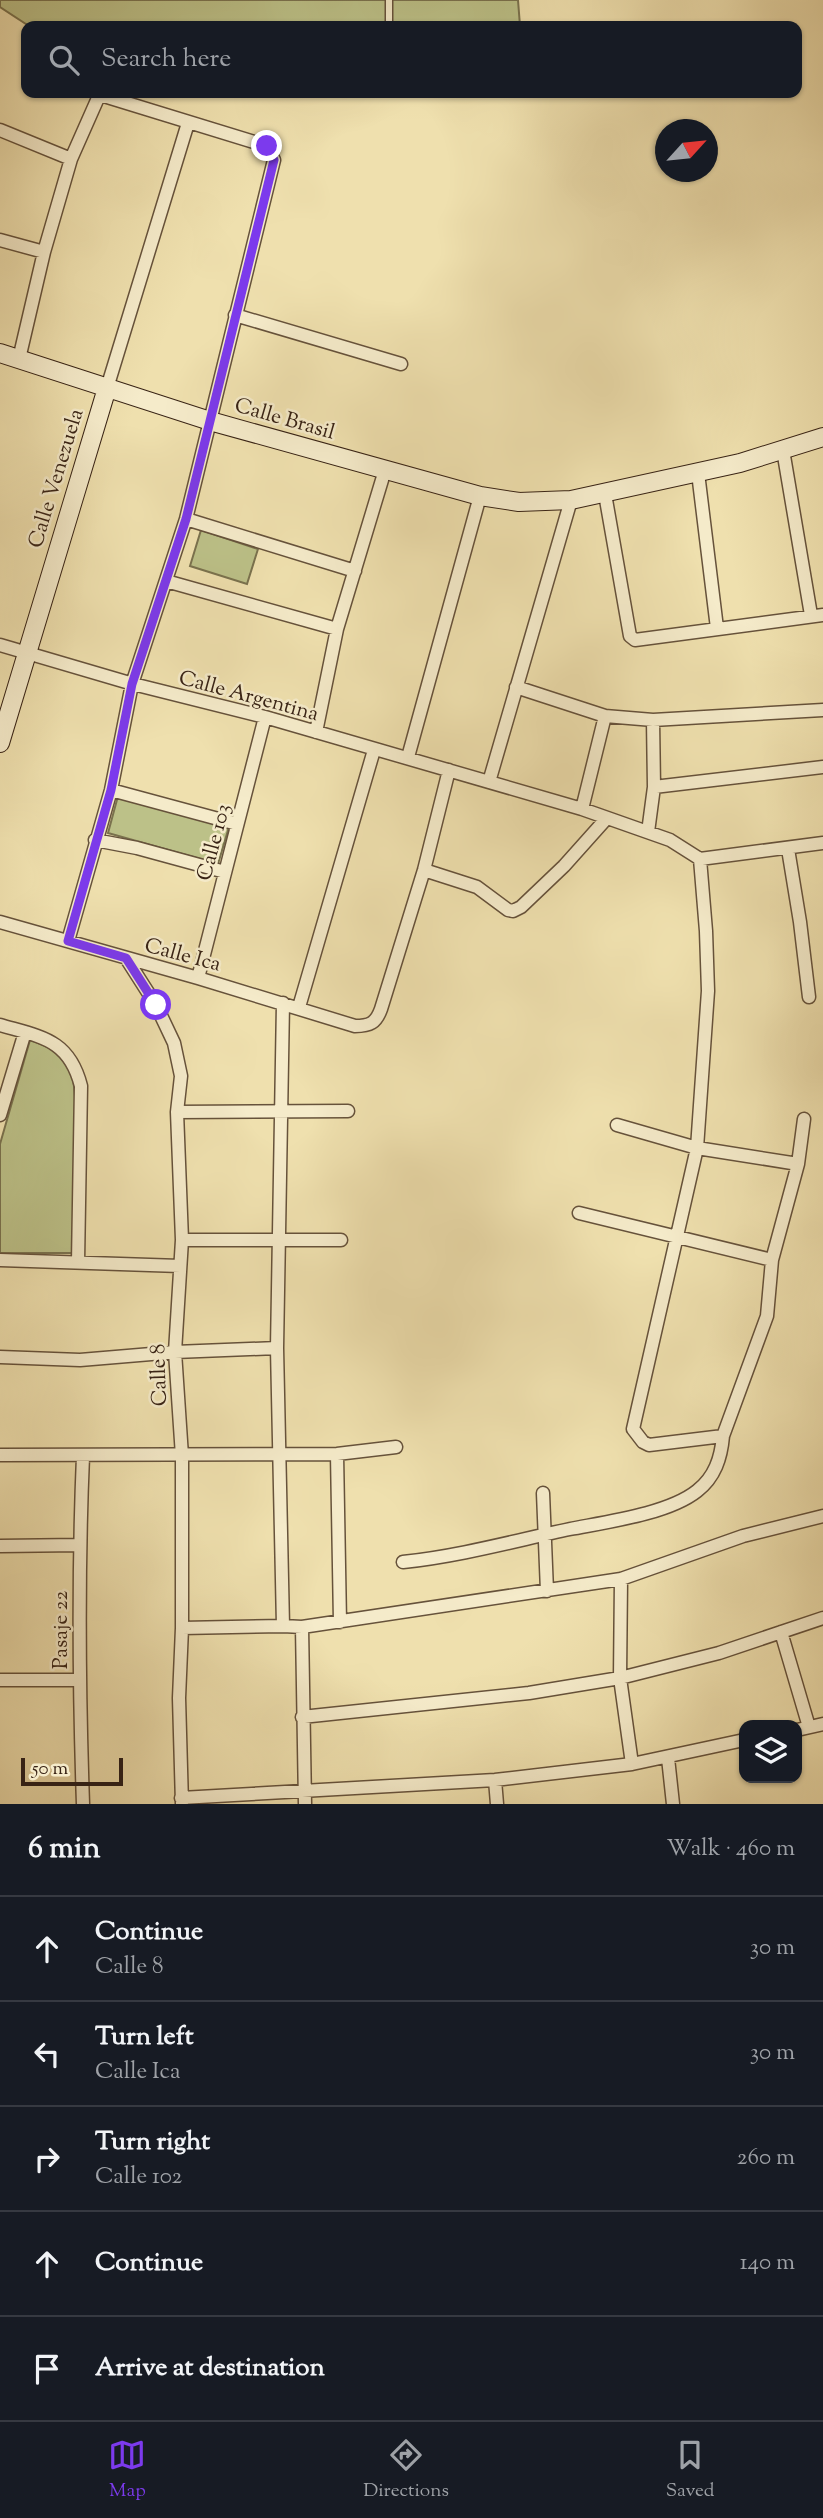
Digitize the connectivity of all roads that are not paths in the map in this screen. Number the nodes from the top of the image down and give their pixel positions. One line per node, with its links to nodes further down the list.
1 (389, 0): 2 (lane)
2 (389, 21)
3 (98, 98): 7 (street)
4 (110, 98): 5 (street)
5 (188, 123): 10 (street); 14 (street)
6 (0, 130): 7 (street)
7 (71, 159): 9 (street)
8 (0, 240): 9 (street)
9 (44, 252): 12 (street)
10 (235, 316): 13 (street); 15 (street)
11 (0, 353): 12 (main road, Calle Brasil)
12 (19, 359): 14 (main road, Calle Brasil)
13 (401, 364)
14 (107, 388): 15 (main road, Calle Brasil); 30 (main road, Calle Venezuela)
15 (210, 421): 18 (main road, Calle Brasil); 23 (street)
16 (823, 437): 17 (main road, Calle Brasil)
17 (783, 450): 19 (main road, Calle Brasil); 26 (street)
18 (385, 470): 21 (main road, Calle Brasil); 24 (street)
19 (698, 473): 20 (main road, Calle Brasil); 27 (street)
20 (605, 494): 22 (main road, Calle Brasil); 27 (street)
21 (480, 496): 22 (main road, Calle Brasil); 40 (street)
22 (571, 500): 32 (street)
23 (186, 519): 24 (street); 25 (street)
24 (355, 571): 28 (street)
25 (166, 581): 28 (street); 31 (street)
26 (817, 615): 27 (street)
27 (717, 628)
28 (337, 629): 37 (street)
29 (0, 645): 30 (street, Calle Argentina)
30 (25, 653): 31 (street, Calle Argentina); 38 (main road, Calle Venezuela)
31 (132, 684): 35 (street, Calle Argentina); 45 (street)
32 (516, 687): 34 (street); 43 (street)
33 (823, 710): 36 (street)
34 (605, 716): 36 (street); 46 (street)
35 (265, 717): 37 (street, Calle Argentina); 48 (street, Calle 103)
36 (653, 720): 44 (street)
37 (316, 733): 39 (street, Calle Argentina)
38 (0, 743)
39 (374, 750): 40 (street, Calle Argentina); 62 (street)
40 (408, 757): 42 (street, Calle Argentina)
41 (823, 767): 44 (street)
42 (449, 770): 43 (street, Calle Argentina); 54 (street)
43 (489, 782): 46 (street, Calle Argentina)
44 (654, 787): 49 (street)
45 (111, 790): 48 (street); 50 (street)
46 (582, 809): 47 (street, Calle Argentina)
47 (606, 819): 49 (street, Calle Argentina); 54 (street)
48 (237, 824): 55 (street, Calle 103)
49 (648, 832): 53 (street, Calle Argentina)
50 (95, 840): 55 (street); 57 (street)
51 (823, 843): 52 (street)
52 (788, 849): 53 (street); 60 (street)
53 (700, 859): 71 (street)
54 (424, 870): 62 (street, Calle Ica)
55 (225, 872): 59 (street, Calle 103)
56 (0, 922): 57 (street, Calle Ica)
57 (68, 941): 58 (street, Calle Ica)
58 (126, 958): 59 (street, Calle Ica); 67 (street, Calle 8)
59 (198, 978): 61 (street, Calle Ica)
60 (809, 998)
61 (283, 1003): 62 (street, Calle Ica); 65 (street)
62 (299, 1007)
63 (0, 1025): 64 (street)
64 (25, 1032): 68 (street); 80 (street)
65 (280, 1110): 66 (street); 67 (street); 76 (street)
66 (348, 1111)
67 (177, 1112): 75 (street, Calle 8)
68 (0, 1115)
69 (804, 1119): 72 (street)
70 (617, 1125): 71 (street)
71 (697, 1148): 72 (street); 74 (street)
72 (798, 1164): 79 (street)
73 (579, 1213): 74 (street)
74 (677, 1236): 79 (street); 85 (street)
75 (182, 1240): 76 (street); 81 (street, Calle 8)
76 (279, 1240): 77 (street); 82 (street)
77 (341, 1240)
78 (0, 1260): 80 (street)
79 (772, 1260): 85 (street)
80 (78, 1262): 81 (street)
81 (180, 1266): 83 (street, Calle 8)
82 (277, 1348): 83 (street); 87 (street)
83 (175, 1352): 84 (street); 91 (street, Calle 8)
84 (0, 1357)
85 (723, 1436): 94 (street)
86 (396, 1447): 88 (street)
87 (281, 1453): 88 (street); 91 (street); 102 (street)
88 (337, 1454): 101 (street)
89 (0, 1455): 90 (street)
90 (83, 1455): 91 (street); 95 (street, Pasaje 22)
91 (182, 1456): 104 (street, Calle 8)
92 (543, 1493): 94 (street)
93 (823, 1516): 98 (street)
94 (545, 1535): 97 (street); 99 (street)
95 (79, 1545): 96 (street); 108 (street, Pasaje 22)
96 (0, 1546)
97 (403, 1562)
98 (621, 1579): 99 (street); 106 (street)
99 (547, 1591): 101 (street)
100 (823, 1618): 105 (street)
101 (340, 1622): 103 (street)
102 (283, 1626): 103 (street); 104 (street)
103 (302, 1627): 109 (street)
104 (182, 1628): 117 (street, Calle 8)
105 (781, 1632): 106 (street); 111 (street)
106 (620, 1678): 109 (street); 114 (street)
107 (0, 1680): 108 (street)
108 (79, 1680): 118 (street, Pasaje 22)
109 (302, 1717): 116 (street)
110 (823, 1724): 111 (street)
111 (803, 1729)
112 (739, 1741): 113 (street)
113 (668, 1758): 114 (street); 120 (street)
114 (632, 1764): 115 (street)
115 (495, 1780): 116 (street); 119 (street)
116 (305, 1798): 117 (street)
117 (181, 1801)
118 (83, 1804)
119 (497, 1804)
120 (673, 1804)

